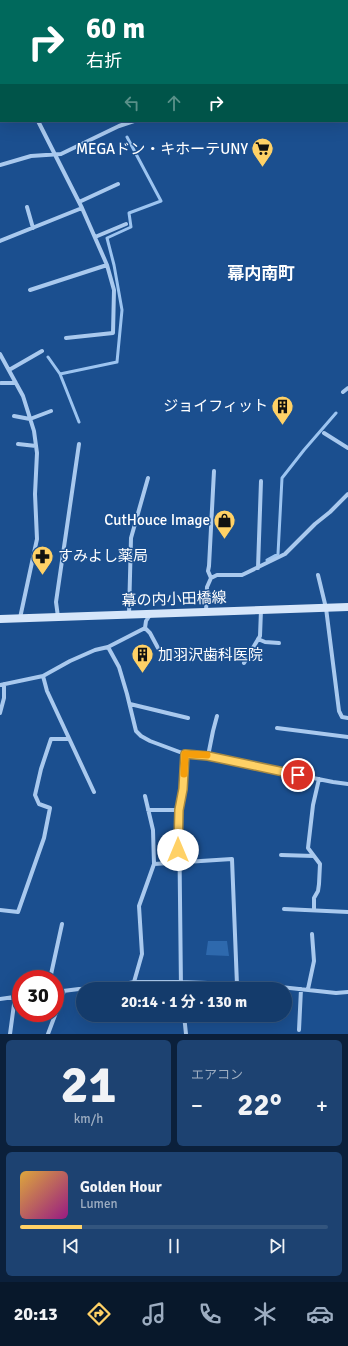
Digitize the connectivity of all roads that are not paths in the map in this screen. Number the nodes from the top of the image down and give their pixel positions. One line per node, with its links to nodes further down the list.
1 (39, 122): 3 (street)
2 (131, 122): 3 (street)
3 (55, 154): 4 (street); 6 (street)
4 (0, 165)
5 (118, 184): 6 (street)
6 (79, 202): 8 (street)
7 (27, 207): 10 (street)
8 (82, 208): 10 (street); 11 (street)
9 (126, 224): 11 (street)
10 (33, 228): 12 (street)
11 (94, 237): 13 (street)
12 (0, 241)
13 (107, 265): 14 (street); 15 (street)
14 (30, 290)
15 (66, 338)
16 (42, 351): 18 (street)
17 (0, 354): 18 (street)
18 (9, 370): 20 (street)
19 (1, 383): 20 (street)
20 (16, 383): 25 (street)
21 (348, 388): 22 (street)
22 (342, 392)
23 (50, 411): 25 (street)
24 (14, 416): 25 (street)
25 (30, 418): 29 (street)
26 (324, 433): 30 (street)
27 (18, 444): 29 (street)
28 (79, 444): 44 (street)
29 (36, 446): 45 (street)
30 (348, 448)
31 (214, 471): 37 (street)
32 (148, 478): 43 (street)
33 (262, 481): 35 (street)
34 (348, 497): 35 (street)
35 (258, 568): 37 (street)
36 (318, 574): 39 (street)
37 (211, 578): 41 (street)
38 (348, 607): 39 (street, 幕の内小田橋線)
39 (326, 608): 40 (street, 幕の内小田橋線); 59 (street)
40 (261, 610): 41 (street, 幕の内小田橋線); 48 (street)
41 (206, 612): 42 (street, 幕の内小田橋線)
42 (150, 614): 43 (street, 幕の内小田橋線); 47 (street)
43 (129, 615): 44 (street, 幕の内小田橋線)
44 (58, 617): 45 (street, 幕の内小田橋線)
45 (20, 618): 46 (street, 幕の内小田橋線)
46 (0, 619)
47 (145, 628): 50 (street); 51 (street)
48 (258, 639): 49 (street); 52 (street)
49 (279, 643)
50 (108, 647): 53 (street); 55 (street)
51 (158, 648)
52 (244, 663)
53 (43, 676): 54 (street); 62 (street)
54 (2, 685): 56 (street)
55 (130, 704): 58 (street); 63 (street)
56 (0, 713)
57 (217, 716): 64 (street)
58 (188, 718)
59 (348, 718)
60 (277, 728): 61 (street)
61 (348, 736)
62 (70, 739): 67 (street); 76 (street)
63 (185, 754): 64 (street); 70 (street)
64 (208, 756): 65 (street)
65 (319, 779): 66 (street); 72 (street)
66 (348, 784)
67 (94, 792)
68 (145, 796): 69 (street)
69 (148, 810): 70 (street); 74 (street)
70 (179, 810): 73 (street)
71 (281, 854): 72 (street)
72 (314, 856): 77 (street)
73 (178, 863): 74 (street); 83 (street); 84 (street)
74 (154, 864): 82 (street)
75 (284, 909): 77 (street)
76 (0, 910)
77 (314, 910): 78 (street)
78 (348, 912)
79 (62, 924): 81 (street)
80 (312, 934): 87 (street)
81 (52, 970)
82 (134, 982)
83 (180, 982)
84 (237, 982)
85 (292, 988): 86 (street)
86 (302, 989): 87 (street); 96 (street)
87 (308, 989): 90 (street)
88 (76, 990): 89 (street)
89 (64, 992)
90 (348, 992)
91 (12, 997): 92 (street)
92 (0, 999)
93 (12, 1019): 97 (street)
94 (53, 1022): 98 (street)
95 (185, 1022): 99 (street)
96 (299, 1030)
97 (10, 1034)
98 (48, 1034)
99 (186, 1034)

